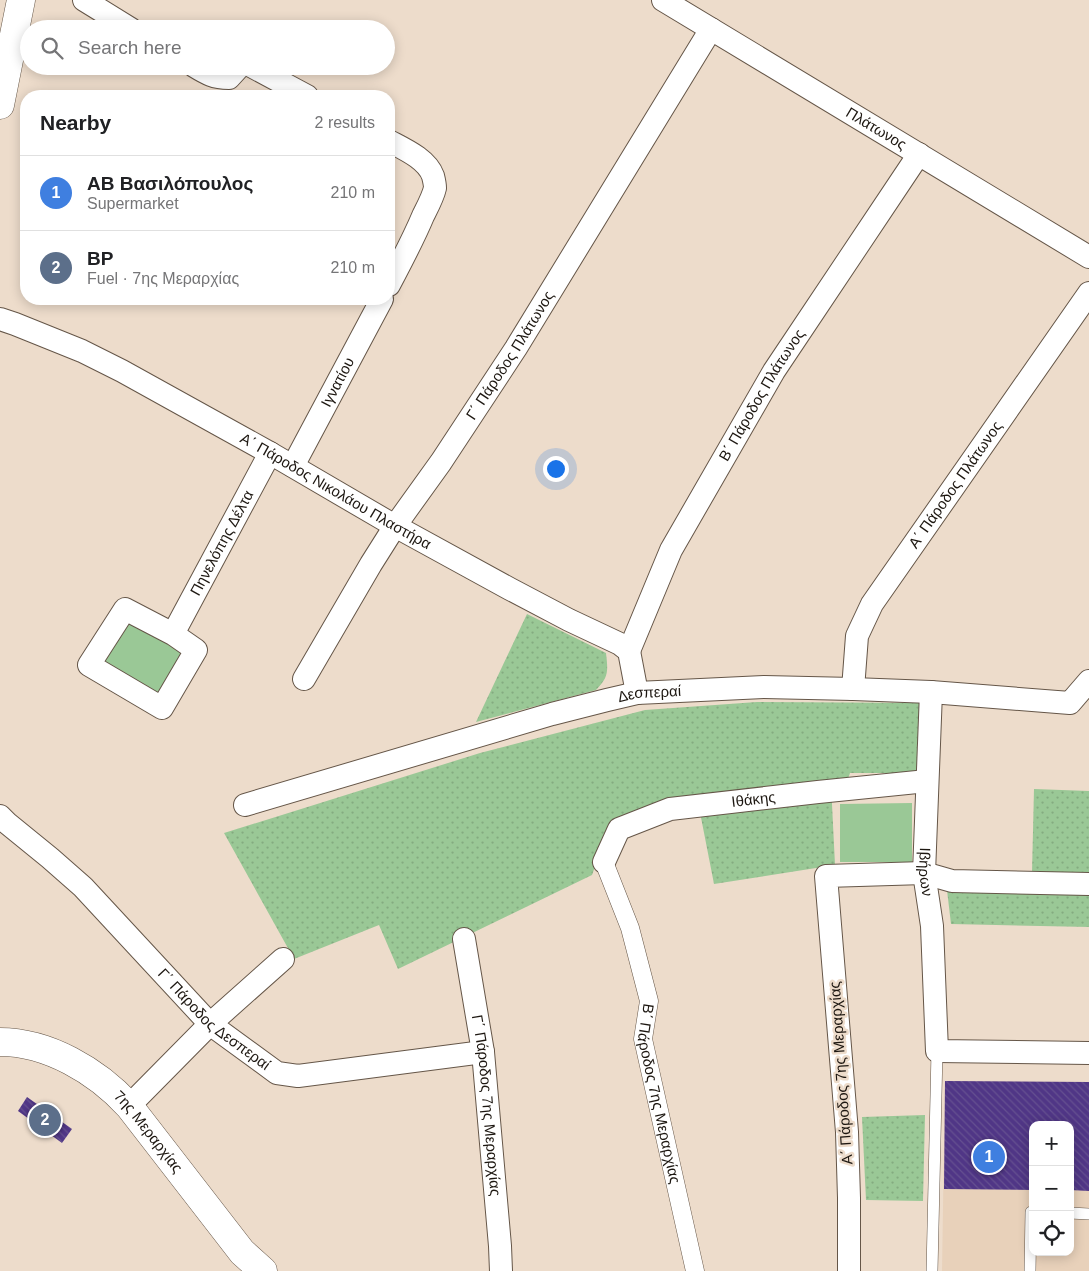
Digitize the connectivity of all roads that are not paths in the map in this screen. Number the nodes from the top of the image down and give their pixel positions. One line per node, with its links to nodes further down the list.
1 (21, 0): 10 (main road)
2 (84, 0): 4 (street)
3 (663, 0): 5 (street, Πλάτωνος)
4 (116, 20)
5 (711, 29): 12 (street, Πλάτωνος); 20 (street, Γ΄ Πάροδος Πλάτωνος)
6 (208, 75): 7 (street)
7 (232, 75)
8 (268, 75): 9 (street)
9 (295, 90)
10 (0, 105)
11 (395, 145): 14 (street)
12 (919, 154): 13 (street, Πλάτωνος); 22 (street, Β΄ Πάροδος Πλάτωνος)
13 (1089, 257)
14 (395, 273)
15 (1089, 293): 25 (street, Α΄ Πάροδος Πλάτωνος)
16 (379, 305): 19 (street, Ιγνατίου)
17 (0, 319): 18 (street, Α΄ Πάροδος Νικολάου Πλαστήρα)
18 (270, 453): 19 (street, Α΄ Πάροδος Νικολάου Πλαστήρα); 21 (street, Πηνελόπης Δέλτα)
19 (293, 466): 20 (street, Α΄ Πάροδος Νικολάου Πλαστήρα)
20 (395, 526): 22 (street, Α΄ Πάροδος Νικολάου Πλαστήρα); 23 (street, Γ΄ Πάροδος Πλάτωνος)
21 (173, 634): 21 (street)
22 (629, 651): 27 (street)
23 (304, 679)
24 (1089, 681): 26 (street, Δεσπεραί)
25 (853, 689): 26 (street, Δεσπεραί); 27 (street, Δεσπεραί)
26 (931, 692): 28 (street, Ιβήρων)
27 (637, 694): 29 (street, Δεσπεραί)
28 (927, 781): 31 (street, Ιθάκης); 32 (street, Ιβήρων)
29 (245, 806)
30 (2, 824): 36 (street, Γ΄ Πάροδος Δεσπεραί)
31 (604, 862): 47 (street, Β΄ Πάροδος 7ης Μεραρχίας)
32 (924, 873): 33 (street); 38 (street, Ιβήρων); 48 (street, Α΄ Πάροδος 7ης Μεραρχίας)
33 (1089, 884)
34 (464, 939): 39 (street, Γ΄ Πάροδος 7ης Μεραρχίας)
35 (282, 959): 36 (street)
36 (210, 1024): 39 (street, Γ΄ Πάροδος Δεσπεραί); 41 (street)
37 (0, 1042): 41 (main road, 7ης Μεραρχίας)
38 (937, 1051): 40 (street); 49 (lane)
39 (484, 1052): 46 (street, Γ΄ Πάροδος 7ης Μεραρχίας)
40 (1089, 1053)
41 (129, 1106): 45 (main road, 7ης Μεραρχίας)
42 (1074, 1213): 43 (lane)
43 (1089, 1214)
44 (1030, 1256): 50 (lane)
45 (262, 1271)
46 (501, 1271)
47 (695, 1271)
48 (849, 1271)
49 (932, 1271)
50 (1030, 1271)

